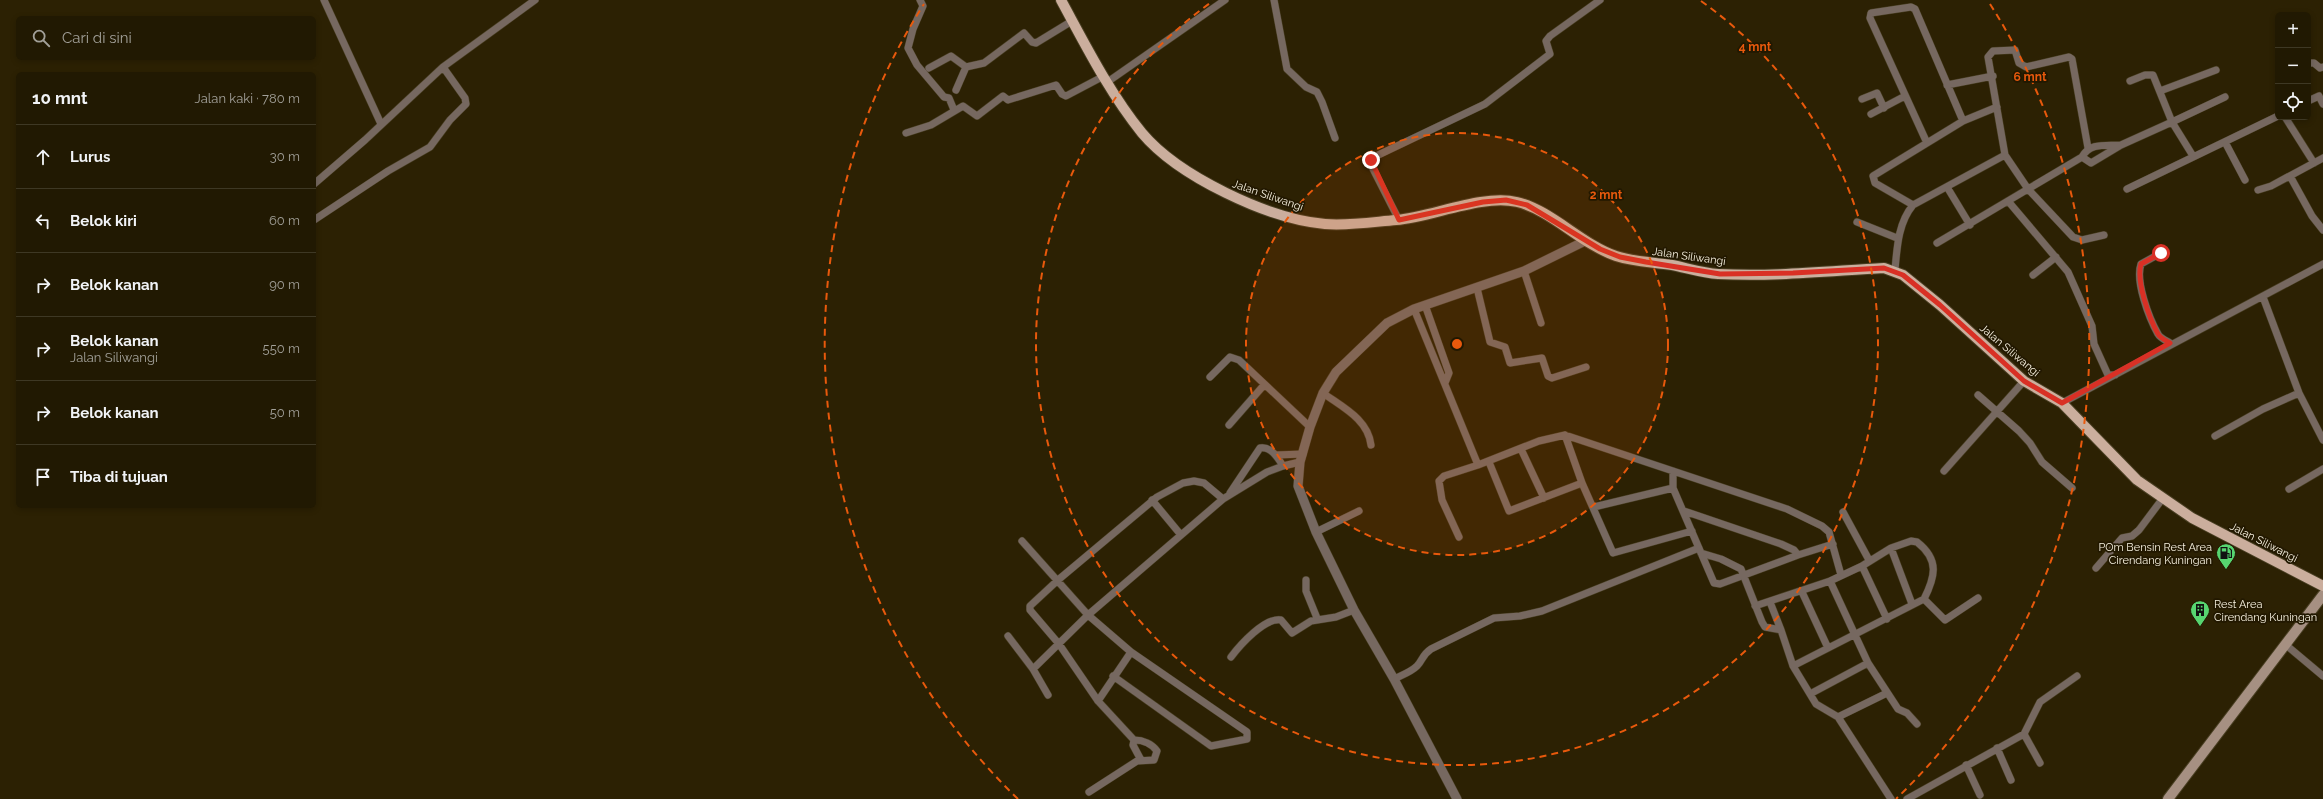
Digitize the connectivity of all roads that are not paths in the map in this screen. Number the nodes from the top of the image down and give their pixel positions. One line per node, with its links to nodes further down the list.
1 (324, 0): 34 (street)
2 (535, 0): 10 (street)
3 (920, 0): 28 (street)
4 (1061, 0): 8 (main road, Jalan Siliwangi)
5 (1225, 0): 16 (street)
6 (1274, 0): 36 (street)
7 (1600, 0): 56 (street)
8 (1072, 21): 11 (street); 16 (main road, Jalan Siliwangi)
9 (2311, 63): 12 (street)
10 (443, 66): 34 (street); 55 (street)
11 (966, 67): 13 (street); 19 (street)
12 (2323, 67)
13 (929, 68)
14 (2216, 70): 20 (street)
15 (1992, 76): 18 (street); 26 (street); 40 (street)
16 (1104, 80): 28 (street); 56 (main road, Jalan Siliwangi)
17 (2130, 81): 20 (street)
18 (1947, 85): 21 (street); 32 (street)
19 (956, 90)
20 (2160, 91): 33 (street)
21 (1905, 96): 27 (street); 38 (street)
22 (2225, 97): 33 (street)
23 (1862, 99): 27 (street)
24 (2311, 100): 25 (street)
25 (2323, 104)
26 (1997, 107): 32 (street); 41 (street)
27 (1884, 108): 29 (street)
28 (954, 110): 35 (street)
29 (1871, 114)
30 (2275, 117): 37 (street)
31 (2288, 120): 45 (street)
32 (1963, 121): 38 (street)
33 (2172, 122): 39 (street); 42 (street)
34 (381, 124): 48 (street)
35 (906, 133)
36 (1335, 138)
37 (2225, 142): 42 (street); 47 (street)
38 (1927, 144): 54 (street)
39 (2121, 146): 40 (street); 43 (street)
40 (2088, 148): 43 (street)
41 (2005, 155): 49 (street); 50 (street)
42 (2193, 156): 51 (street)
43 (2082, 157): 50 (street)
44 (2323, 158): 45 (street)
45 (2314, 163): 46 (street)
46 (2290, 176): 52 (street); 59 (street)
47 (2246, 180)
48 (316, 182)
49 (1947, 187): 54 (street); 58 (street)
50 (2028, 189): 53 (street); 60 (street)
51 (2127, 189)
52 (2258, 190)
53 (2008, 201): 58 (street); 65 (street)
54 (1913, 205): 61 (street)
55 (316, 216)
56 (1399, 220): 62 (main road, Jalan Siliwangi)
57 (1857, 222): 61 (street)
58 (1970, 225): 63 (street)
59 (2323, 230)
60 (2104, 235)
61 (1897, 238): 67 (street)
62 (1585, 242): 67 (main road, Jalan Siliwangi); 68 (street)
63 (1937, 243)
64 (2161, 253): 75 (street)
65 (2056, 257): 69 (street); 77 (street)
66 (2323, 264): 71 (street)
67 (1895, 270): 79 (main road, Jalan Siliwangi)
68 (1524, 271): 70 (street); 74 (street)
69 (2032, 275)
70 (1477, 288): 72 (street); 76 (street)
71 (2263, 297): 75 (street); 83 (street)
72 (1425, 306): 73 (street); 80 (street)
73 (1414, 309): 80 (street); 82 (street)
74 (1542, 323)
75 (2170, 343): 77 (street)
76 (1586, 367)
77 (2115, 375): 85 (street)
78 (1210, 377): 81 (street)
79 (2024, 381): 85 (main road, Jalan Siliwangi); 86 (street)
80 (1444, 383): 97 (street)
81 (1264, 385): 87 (street); 88 (street)
82 (1323, 393): 88 (street); 92 (street)
83 (2300, 394): 90 (street); 91 (street)
84 (1978, 395): 86 (street)
85 (2062, 403): 108 (main road, Jalan Siliwangi)
86 (1998, 412): 101 (street); 104 (street)
87 (1229, 425)
88 (1310, 427): 95 (street)
89 (1565, 435): 93 (street); 100 (street); 102 (street)
90 (2215, 436)
91 (2323, 440)
92 (1371, 445)
93 (1522, 449): 96 (street); 107 (street)
94 (1276, 455): 95 (street); 98 (street); 106 (street)
95 (1301, 458): 98 (street); 116 (street)
96 (1489, 462): 97 (street); 107 (street)
97 (1478, 465): 118 (street)
98 (1283, 466): 106 (street)
99 (2323, 469): 105 (street)
100 (1673, 471): 103 (street); 120 (street)
101 (1944, 471)
102 (1582, 483): 107 (street); 111 (street)
103 (1673, 488): 111 (street); 113 (street)
104 (2072, 488)
105 (2289, 489)
106 (1230, 494): 109 (street)
107 (1544, 498)
108 (2163, 498): 126 (street); 132 (main road, Jalan Siliwangi)
109 (1223, 499): 110 (street); 117 (street)
110 (1152, 500): 117 (street); 129 (street)
111 (1594, 507): 115 (street)
112 (1359, 511): 116 (street)
113 (1684, 511): 115 (street); 123 (street)
114 (1843, 512): 124 (street)
115 (1692, 531): 122 (street)
116 (1316, 532): 140 (street)
117 (1181, 535): 141 (street)
118 (1459, 537)
119 (1022, 541): 129 (street)
120 (1833, 544): 123 (street); 128 (street)
121 (1891, 548): 124 (street); 136 (street); 138 (street)
122 (1700, 550): 127 (street); 127 (street); 158 (street)
123 (1798, 555): 127 (street)
124 (1869, 560): 125 (street)
125 (1862, 566): 128 (street); 143 (street)
126 (2096, 568)
127 (1742, 575): 139 (street)
128 (1842, 575): 131 (street)
129 (1058, 580): 141 (street); 147 (street)
130 (1306, 580): 142 (street)
131 (1830, 581): 133 (street); 145 (street)
132 (2323, 586)
133 (1802, 592): 137 (street); 149 (street)
134 (2323, 595): 148 (main road)
135 (1978, 598): 136 (street)
136 (1924, 599): 138 (street)
137 (1770, 602): 139 (street); 144 (street)
138 (1912, 604): 143 (street)
139 (1755, 606): 144 (street)
140 (1354, 610): 142 (street); 158 (street)
141 (1088, 615): 147 (street); 150 (street)
142 (1317, 618): 151 (street)
143 (1886, 619): 145 (street)
144 (1781, 630): 153 (street)
145 (1855, 634): 149 (street); 152 (street)
146 (1008, 636): 154 (street)
147 (1059, 644): 154 (street); 162 (street)
148 (2286, 645): 157 (street); 177 (main road)
149 (1828, 648): 153 (street)
150 (1131, 652): 155 (street); 155 (street)
151 (1231, 657)
152 (1868, 663): 159 (street); 160 (street)
153 (1793, 666): 160 (street)
154 (1033, 669): 161 (street)
155 (1112, 676): 162 (street)
156 (2077, 676): 165 (street)
157 (2323, 676)
158 (1394, 679): 174 (street)
159 (1887, 693): 163 (street); 164 (street)
160 (1810, 694): 163 (street)
161 (1048, 695)
162 (1098, 701): 166 (street)
163 (1838, 717): 175 (street)
164 (1917, 724)
165 (2024, 734): 167 (street); 169 (street)
166 (1134, 740): 168 (street); 168 (street)
167 (1997, 748): 170 (street); 171 (street)
168 (1141, 760): 172 (street)
169 (2040, 763)
170 (1966, 765): 173 (street); 176 (street)
171 (2011, 780)
172 (1089, 792)
173 (1980, 795)
174 (1457, 799)
175 (1891, 799)
176 (1907, 799)
177 (2168, 799)

